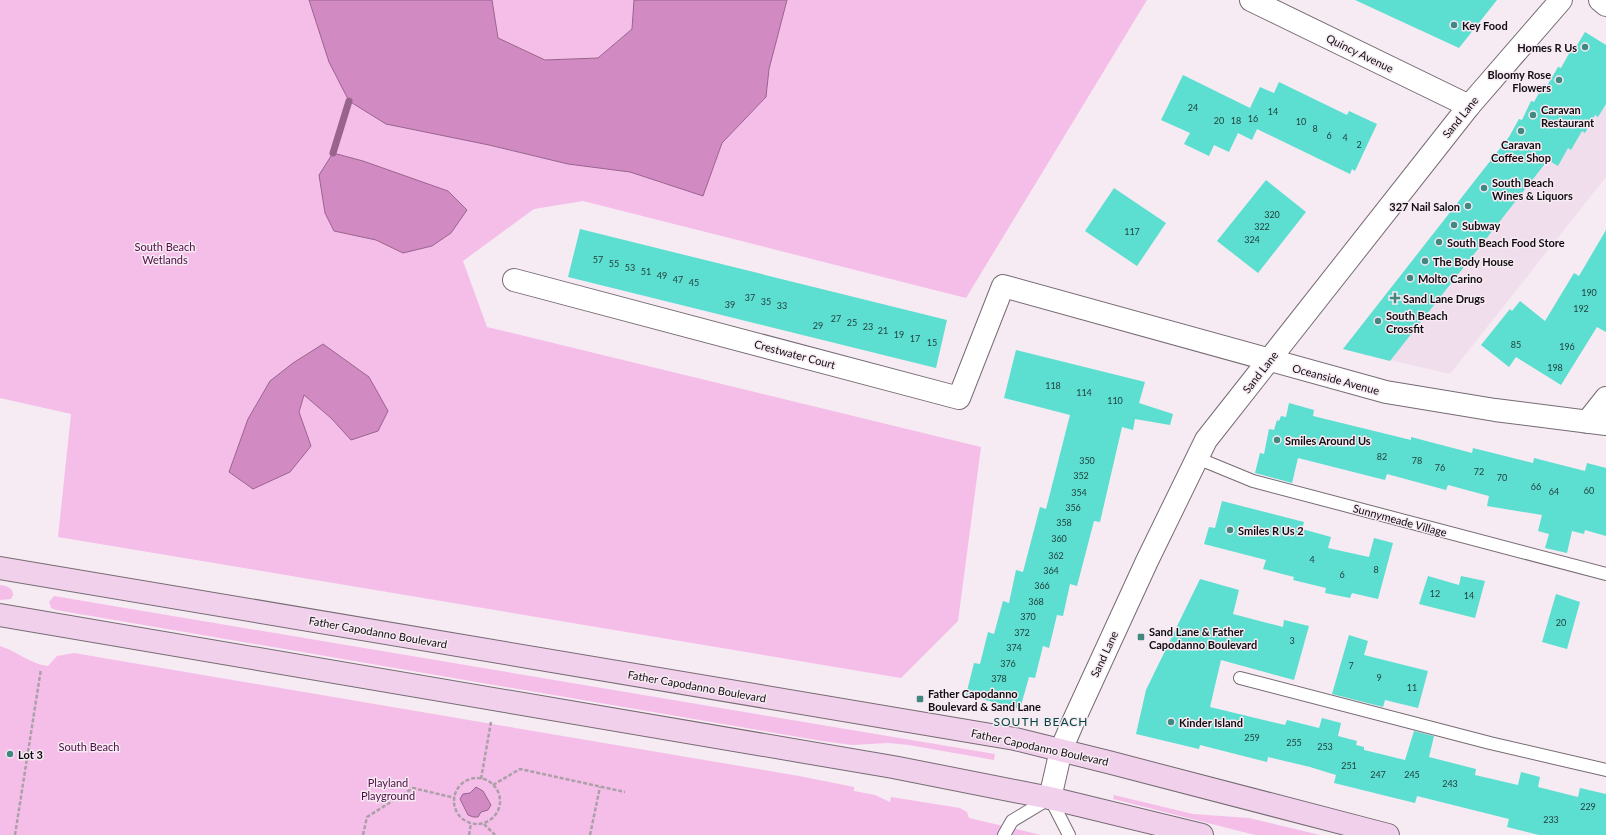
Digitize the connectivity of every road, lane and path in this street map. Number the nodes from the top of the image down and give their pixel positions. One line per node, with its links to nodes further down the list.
1 (1251, 0): 5 (street, Quincy Avenue)
2 (1561, 0): 5 (street, Sand Lane)
3 (1600, 0): 4 (street)
4 (1606, 5)
5 (1468, 106): 8 (street, Sand Lane)
6 (514, 280): 7 (street, Crestwater Court)
7 (1003, 286): 8 (street, Oceanside Avenue)
8 (1270, 360): 10 (street, Oceanside Avenue); 11 (street, Sand Lane)
9 (1606, 398): 10 (street)
10 (1596, 423)
11 (1197, 458): 13 (lane, Sunnymeade Village); 18 (street, Sand Lane)
12 (0, 568): 18 (main road, Father Capodanno Boulevard)
13 (1606, 574)
14 (0, 615): 25 (main road)
15 (41, 669): 28 (path)
16 (1240, 678): 19 (lane)
17 (492, 720): 20 (path)
18 (1061, 750): 25 (street, Sand Lane); 36 (main road, Father Capodanno Boulevard)
19 (1606, 770)
20 (481, 779): 21 (path); 24 (path)
21 (494, 785): 22 (path); 27 (path)
22 (600, 787): 23 (path); 32 (path)
23 (625, 792)
24 (454, 798): 26 (path); 29 (path)
25 (1050, 798): 33 (lane); 34 (lane); 35 (main road)
26 (471, 823): 27 (path); 30 (path)
27 (484, 824): 31 (path)
28 (15, 835)
29 (363, 835)
30 (469, 835)
31 (495, 835)
32 (590, 835)
33 (1004, 835)
34 (1069, 835)
35 (1202, 835)
36 (1388, 835)

